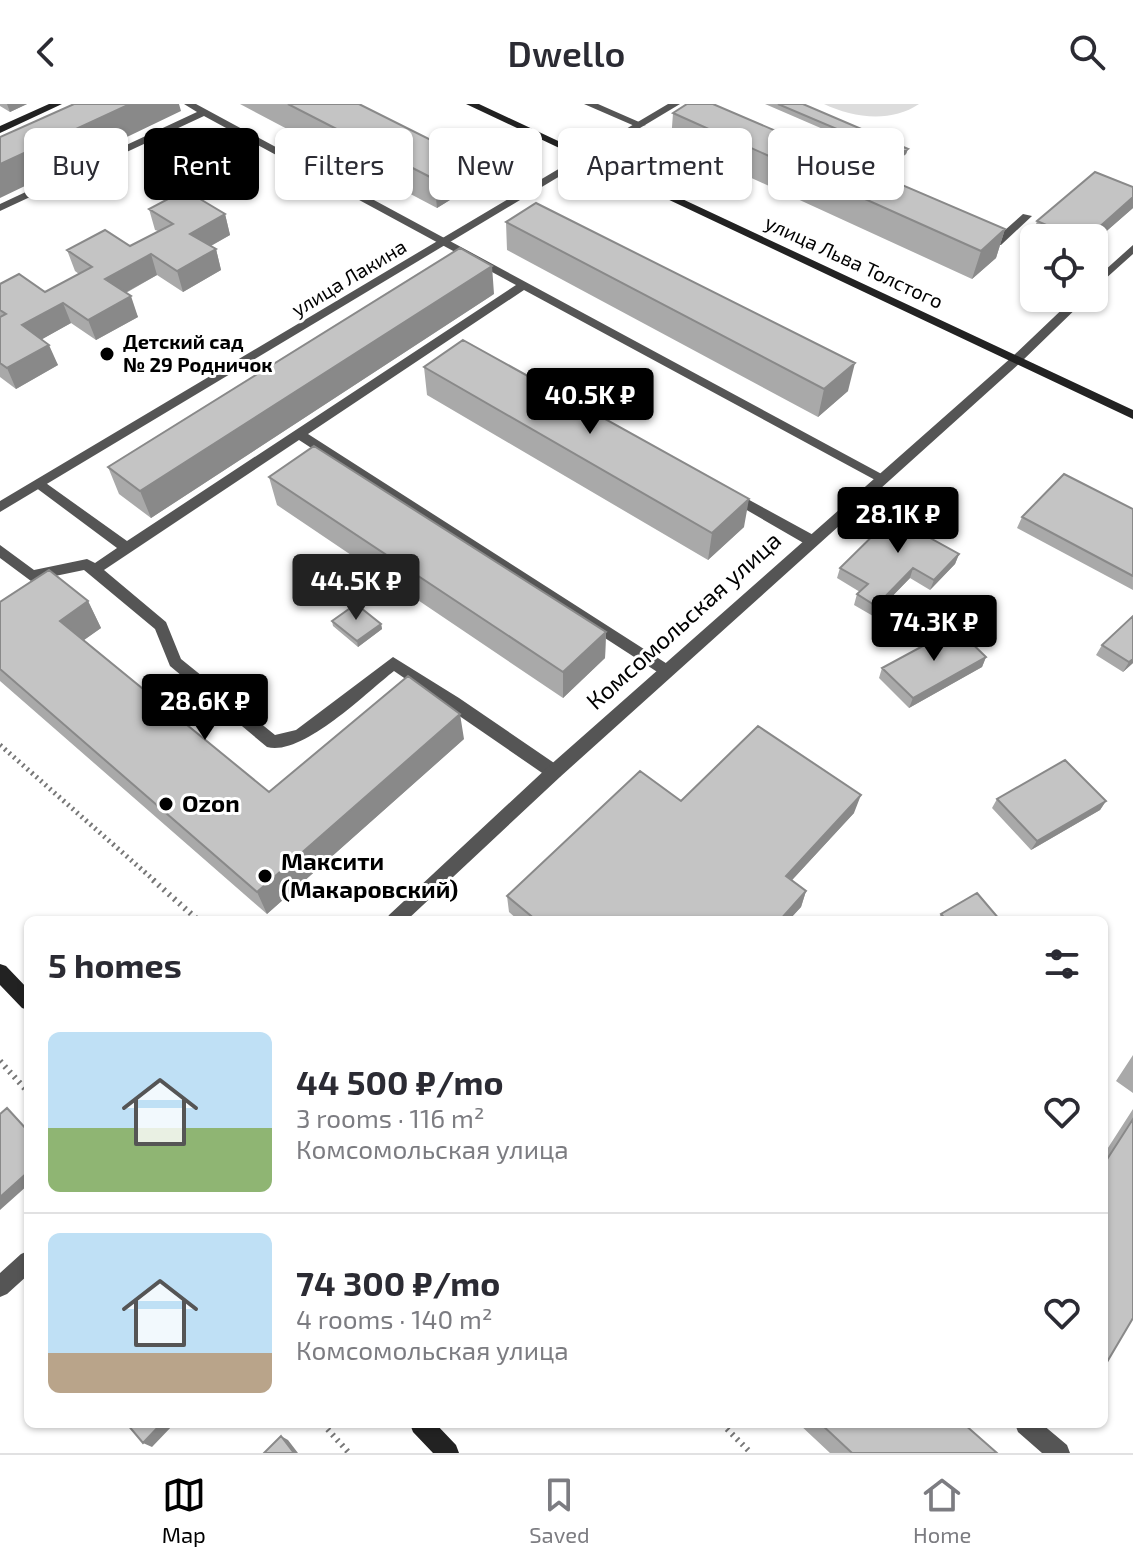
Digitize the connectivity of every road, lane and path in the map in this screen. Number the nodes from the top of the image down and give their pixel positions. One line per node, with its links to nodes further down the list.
1 (57, 104): 9 (street)
2 (189, 104): 6 (street)
3 (471, 104): 10 (street, улица Льва Толстого)
4 (589, 104): 7 (street)
5 (678, 107): 7 (street, улица Лакина)
6 (203, 113): 13 (street); 16 (street)
7 (641, 125): 8 (street, улица Лакина)
8 (636, 128)
9 (0, 130)
10 (558, 146)
11 (558, 174): 16 (street, улица Лакина)
12 (674, 200): 23 (street, улица Льва Толстого)
13 (0, 208)
14 (1027, 216): 15 (street)
15 (968, 231)
16 (442, 243): 19 (street); 27 (street, улица Лакина)
17 (1133, 248): 18 (street)
18 (1108, 272)
19 (522, 286): 21 (street); 26 (street)
20 (1066, 312): 23 (street, Комсомольская улица)
21 (447, 335): 22 (street); 25 (street)
22 (460, 343)
23 (1016, 360): 24 (street, улица Льва Толстого); 26 (street, Комсомольская улица)
24 (1133, 415)
25 (299, 434): 31 (street); 34 (street)
26 (882, 478): 30 (street, Комсомольская улица)
27 (38, 484): 29 (street, улица Лакина); 31 (street)
28 (717, 488): 30 (street)
29 (0, 507)
30 (812, 541): 34 (street, Комсомольская улица)
31 (127, 548): 33 (street)
32 (0, 550): 33 (street)
33 (94, 570): 36 (street)
34 (667, 671): 36 (street, Комсомольская улица)
35 (0, 745): 37 (path)
36 (554, 772): 38 (street, Комсомольская улица)
37 (193, 916)
38 (399, 916)
39 (0, 972): 40 (street)
40 (24, 998)
41 (0, 1061): 42 (path)
42 (24, 1088)
43 (24, 1265): 44 (street)
44 (0, 1287)
45 (327, 1428): 49 (path)
46 (425, 1428): 50 (street)
47 (726, 1428): 51 (path)
48 (1031, 1428): 52 (street)
49 (349, 1453)
50 (448, 1453)
51 (751, 1453)
52 (1059, 1453)

